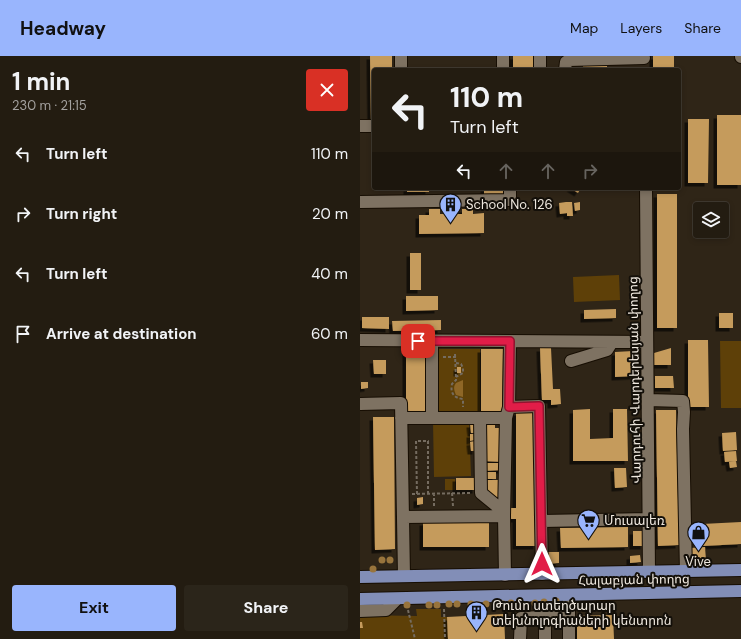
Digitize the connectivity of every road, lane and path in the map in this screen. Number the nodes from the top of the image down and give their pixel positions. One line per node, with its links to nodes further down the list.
1 (401, 56): 5 (street)
2 (503, 56): 6 (street)
3 (540, 56): 7 (street)
4 (644, 61): 8 (street)
5 (401, 68)
6 (503, 68)
7 (540, 68)
8 (565, 68)
9 (360, 126): 10 (street)
10 (372, 126)
11 (510, 190): 13 (street)
12 (646, 190): 18 (street, Վարդուհի Վարդերեսյան փողոց)
13 (360, 202)
14 (360, 340): 15 (street)
15 (432, 341): 16 (street); 27 (street)
16 (510, 341): 17 (street); 25 (street)
17 (612, 342): 18 (street); 20 (street)
18 (647, 342): 23 (street, Վարդուհի Վարդերեսյան փողոց)
19 (456, 354): 21 (path)
20 (571, 361)
21 (456, 363): 22 (path); 22 (path)
22 (456, 377): 28 (path)
23 (648, 400): 36 (street, Վարդուհի Վարդերեսյան փողոց); 39 (street)
24 (360, 404): 26 (street)
25 (508, 413): 29 (street); 34 (street); 37 (street)
26 (401, 418): 27 (street); 35 (street)
27 (432, 418): 28 (street)
28 (463, 418): 29 (street)
29 (480, 418): 33 (street)
30 (417, 494): 32 (path)
31 (420, 494): 32 (path)
32 (428, 494): 33 (path)
33 (481, 494): 34 (street)
34 (504, 514): 35 (street); 42 (street)
35 (403, 517): 43 (street)
36 (649, 519): 37 (street); 40 (street, Վարդուհի Վարդերեսյան փողոց)
37 (542, 521): 41 (street)
38 (741, 570): 39 (main road, Հալաբյան փողոց)
39 (686, 572): 40 (main road, Հալաբյան փողոց)
40 (649, 573): 41 (main road, Հալաբյան փողոց)
41 (542, 574): 42 (main road, Հալաբյան փողոց)
42 (505, 575): 43 (main road, Հալաբյան փողոց)
43 (404, 576): 44 (main road, Հալաբյան փողոց)
44 (360, 577)
45 (741, 591): 46 (main road, Հալաբյան փողոց)
46 (568, 595): 47 (main road, Հալաբյան փողոց); 58 (street)
47 (397, 599): 48 (main road, Հալաբյան փողոց); 51 (street)
48 (360, 600)
49 (444, 609): 55 (path)
50 (408, 610): 54 (path)
51 (360, 611)
52 (544, 616): 53 (street); 56 (street); 57 (street)
53 (562, 616)
54 (415, 639)
55 (446, 639)
56 (520, 639)
57 (545, 639)
58 (569, 639)

